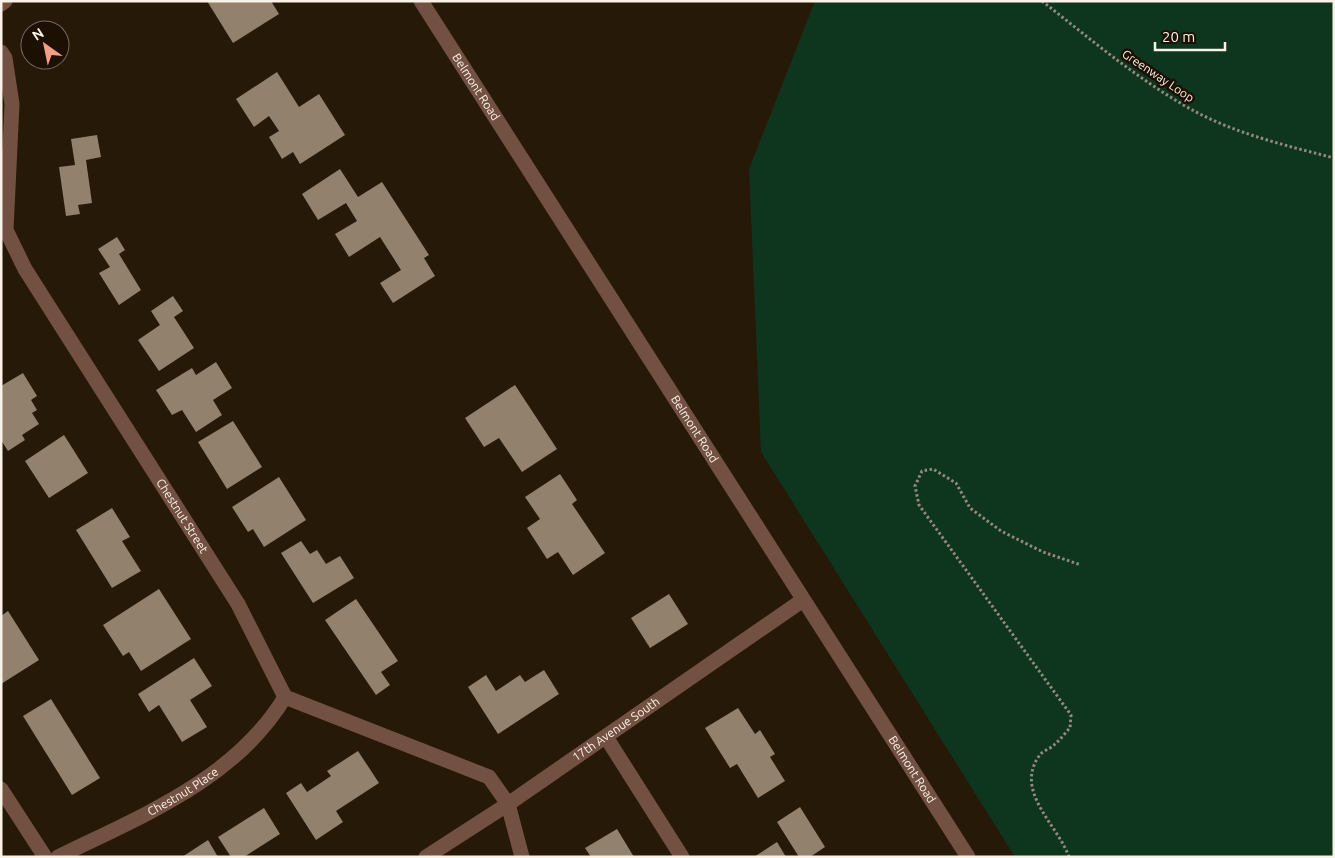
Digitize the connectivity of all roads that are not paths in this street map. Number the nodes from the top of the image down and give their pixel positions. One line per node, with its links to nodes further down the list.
1 (5, 1): 3 (street)
2 (421, 1): 6 (street, Belmont Road)
3 (1, 4)
4 (1, 52): 5 (street, Chestnut Street)
5 (4, 231): 7 (street, Chestnut Street)
6 (803, 600): 8 (street, 17th Avenue South); 16 (street, Belmont Road)
7 (285, 698): 10 (street); 12 (street, Chestnut Place)
8 (606, 736): 10 (street, 17th Avenue South); 15 (street)
9 (1, 789): 11 (street)
10 (508, 804): 13 (street, 17th Avenue South); 14 (street)
11 (45, 857)
12 (58, 857)
13 (426, 857)
14 (522, 857)
15 (682, 857)
16 (968, 857)

